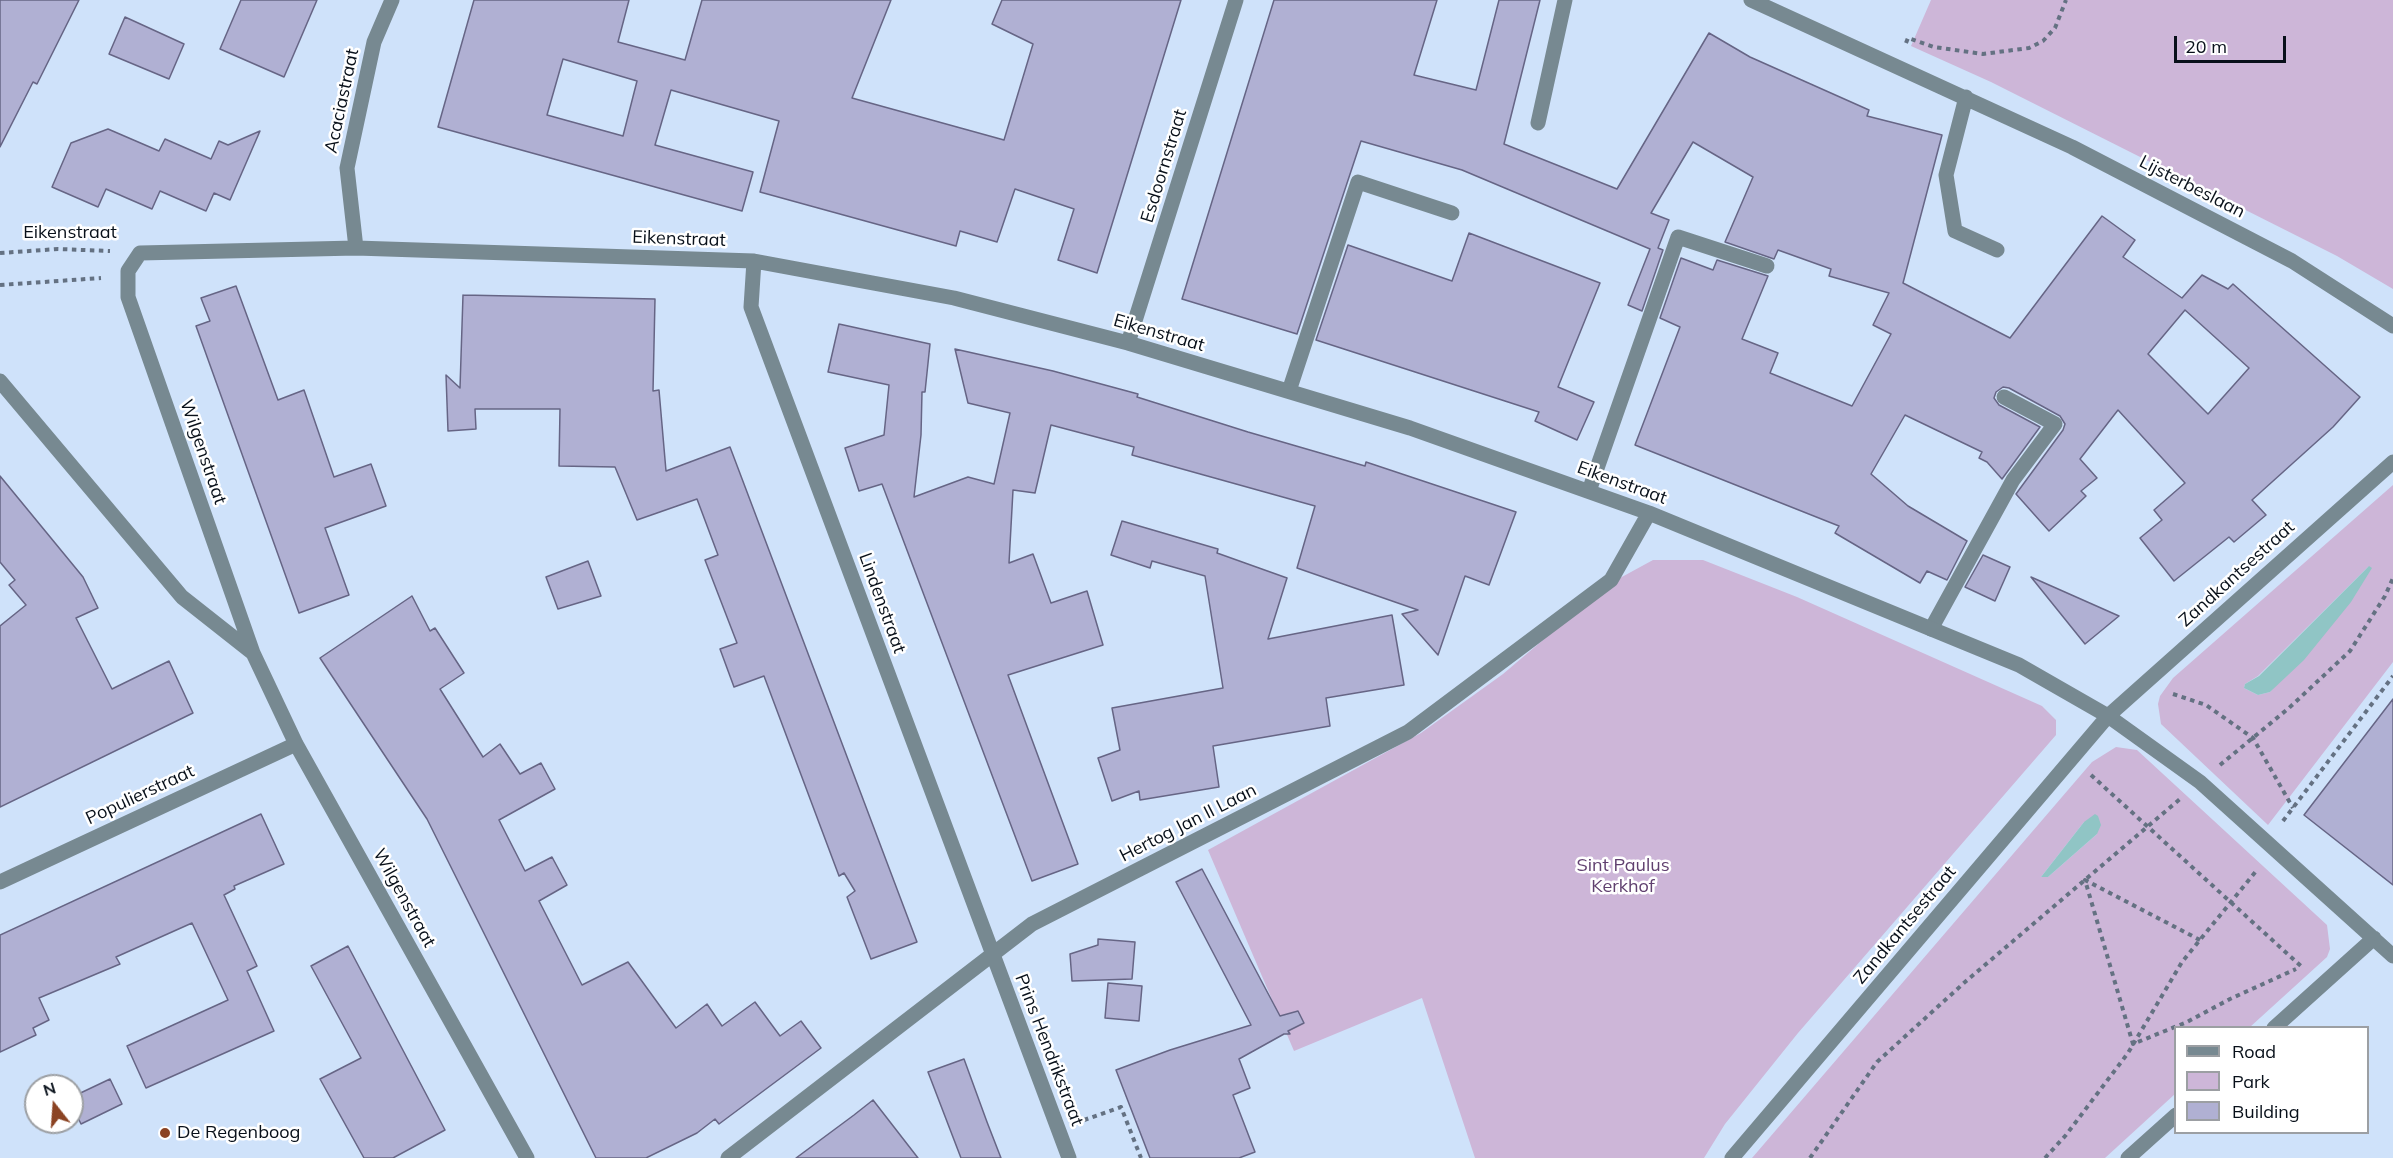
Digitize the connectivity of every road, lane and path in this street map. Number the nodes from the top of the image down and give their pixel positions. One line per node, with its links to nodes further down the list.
1 (392, 0): 10 (street, Acaciastraat)
2 (1236, 0): 20 (street, Esdoornstraat)
3 (1565, 0): 8 (street)
4 (1751, 0): 6 (street, Lijsterbeslaan)
5 (2066, 0): 6 (path)
6 (1896, 65): 7 (street, Lijsterbeslaan)
7 (1966, 97): 11 (street); 19 (street, Lijsterbeslaan)
8 (1538, 123)
9 (1452, 213): 22 (street)
10 (356, 249): 12 (street, Eikenstraat); 14 (street, Eikenstraat)
11 (1997, 250)
12 (140, 253): 13 (path, Eikenstraat); 16 (street, Eikenstraat)
13 (0, 254)
14 (754, 261): 20 (street, Eikenstraat); 45 (street, Lindenstraat)
15 (1767, 266): 25 (street)
16 (128, 275): 17 (path); 18 (street, Eikenstraat)
17 (0, 285)
18 (128, 297): 29 (street, Wilgenstraat)
19 (2393, 326)
20 (1128, 343): 22 (street, Eikenstraat)
21 (0, 381): 29 (street, Wilgenstraat)
22 (1289, 391): 25 (street, Eikenstraat)
23 (2004, 397): 28 (street)
24 (2393, 462): 31 (street, Zandkantsestraat)
25 (1589, 491): 26 (street, Eikenstraat)
26 (1649, 513): 28 (street, Eikenstraat); 45 (street, Hertog Jan II Laan)
27 (2393, 578): 33 (path)
28 (1931, 629): 32 (street, Eikenstraat)
29 (253, 653): 34 (street, Wilgenstraat)
30 (2393, 676): 37 (path)
31 (2145, 684): 32 (street, Zandkantsestraat); 33 (path)
32 (2108, 716): 35 (street, Zandkantsestraat); 36 (street)
33 (2253, 738): 36 (path); 37 (path)
34 (296, 744): 41 (street, Populierstraat); 55 (street, Wilgenstraat)
35 (2072, 759): 38 (path); 59 (street, Zandkantsestraat)
36 (2200, 782): 38 (path); 39 (street)
37 (2293, 808): 39 (path)
38 (2147, 827): 40 (path); 42 (path)
39 (2271, 845): 42 (path); 43 (street)
40 (2085, 880): 44 (path); 52 (path); 60 (path)
41 (0, 882)
42 (2230, 903): 44 (path); 47 (path)
43 (2374, 938): 46 (street); 48 (street)
44 (2200, 940): 52 (path)
45 (993, 956): 54 (street, Prins Hendrikstraat); 56 (street, Hertog Jan II Laan)
46 (2393, 956)
47 (2301, 967): 48 (path); 49 (path)
48 (2321, 985): 50 (street)
49 (2177, 1026)
50 (2276, 1026)
51 (2174, 1027): 52 (path)
52 (2133, 1044): 61 (path)
53 (2174, 1116): 62 (street)
54 (1058, 1130): 57 (street, Prins Hendrikstraat); 58 (path)
55 (527, 1158)
56 (728, 1158)
57 (1069, 1158)
58 (1141, 1158)
59 (1732, 1158)
60 (1810, 1158)
61 (2045, 1158)
62 (2128, 1158)

